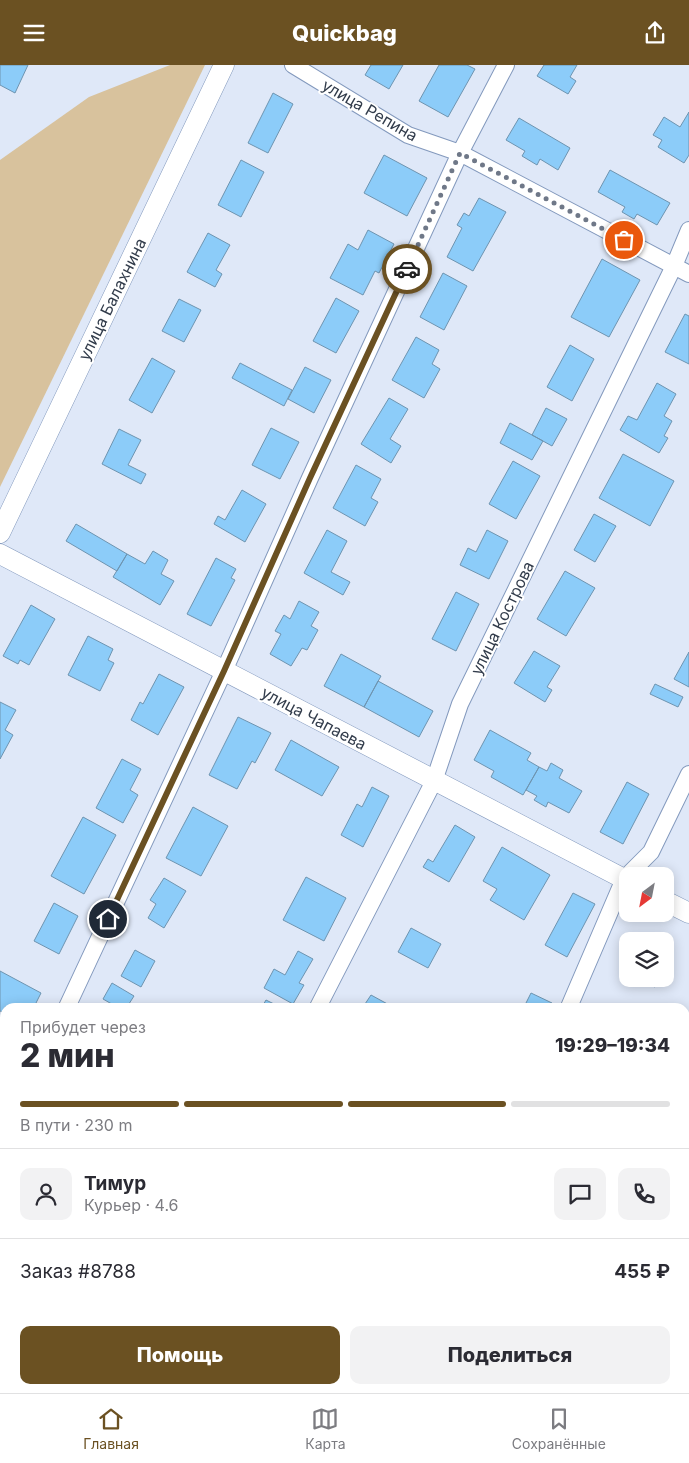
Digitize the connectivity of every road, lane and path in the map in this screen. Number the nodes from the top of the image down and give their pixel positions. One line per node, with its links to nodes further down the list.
1 (224, 65): 8 (street, улица Балахнина)
2 (293, 65): 4 (street, улица Репина)
3 (506, 65): 4 (street)
4 (460, 153): 6 (street, улица Репина); 10 (street)
5 (689, 230): 6 (street, улица Кострова)
6 (674, 266): 7 (street, улица Репина); 12 (street, улица Кострова)
7 (689, 274)
8 (0, 533)
9 (0, 554): 10 (street, улица Чапаева)
10 (224, 671): 12 (street, улица Чапаева); 18 (street)
11 (689, 775): 13 (street)
12 (434, 781): 14 (street, улица Чапаева); 19 (street, улица Кострова)
13 (638, 867)
14 (619, 876)
15 (619, 896): 20 (street)
16 (674, 906): 17 (street)
17 (689, 913)
18 (68, 1003)
19 (320, 1003)
20 (571, 1003)

